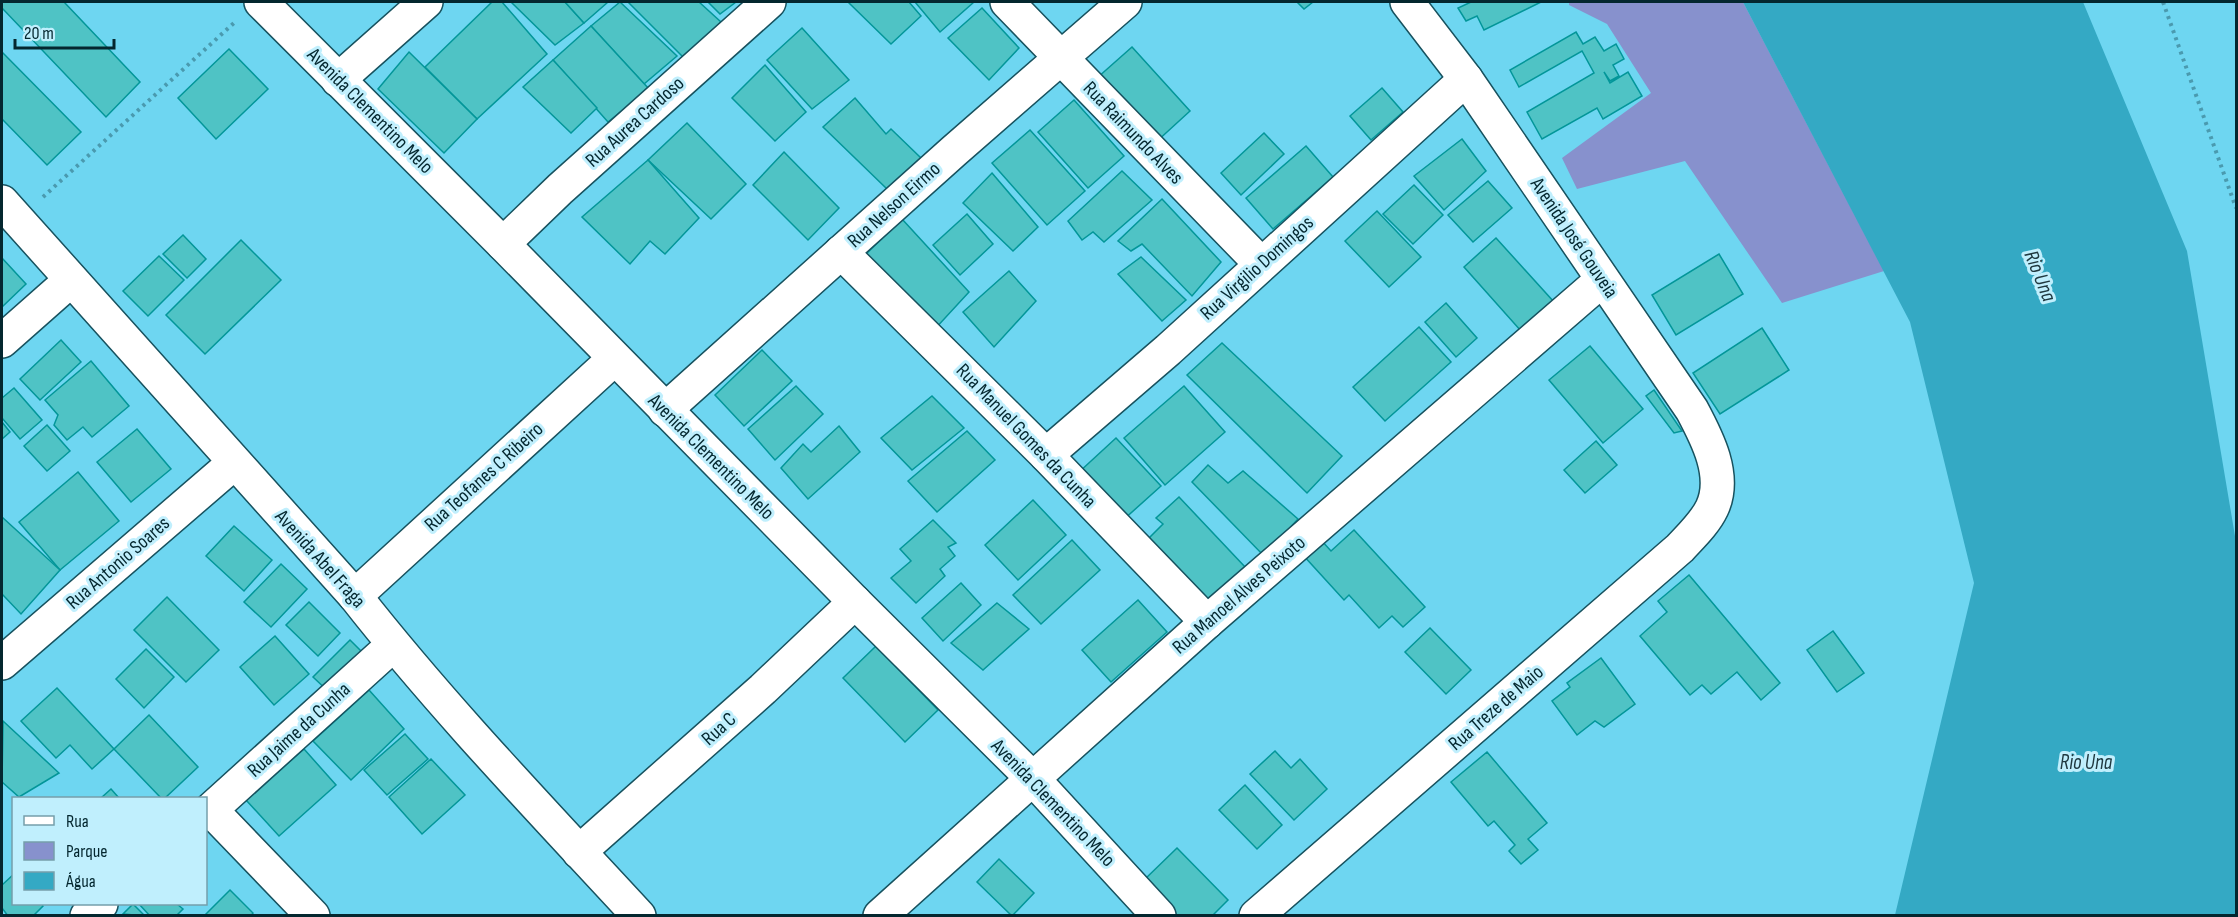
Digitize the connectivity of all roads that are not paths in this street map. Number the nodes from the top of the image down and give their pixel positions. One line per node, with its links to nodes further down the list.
1 (426, 2): 9 (street)
2 (769, 2): 11 (street, Rua Aurea Cardoso)
3 (1007, 2): 7 (street, Rua Raimundo Alves)
4 (1125, 2): 7 (street, Rua Nelson Eirmo)
5 (1407, 2): 8 (street, Avenida José Gouveia)
6 (250, 10): 9 (street, Avenida Clementino Melo)
7 (1061, 59): 12 (street, Rua Nelson Eirmo); 13 (street, Rua Raimundo Alves)
8 (1466, 79): 13 (street, Rua Virgilio Domingos); 15 (street, Avenida José Gouveia)
9 (338, 80): 11 (street, Avenida Clementino Melo)
10 (10, 211): 14 (street, Avenida Abel Fraga)
11 (503, 244): 17 (street, Avenida Clementino Melo)
12 (842, 252): 18 (street, Rua Nelson Eirmo); 19 (street, Rua Manuel Gomes da Cunha)
13 (1261, 264): 19 (street, Rua Virgilio Domingos)
14 (71, 280): 16 (street); 20 (street, Avenida Abel Fraga)
15 (1602, 280): 21 (street, Avenida José Gouveia); 24 (street, Rua Manoel Alves Peixoto)
16 (2, 341)
17 (614, 359): 18 (street, Avenida Clementino Melo); 22 (street, Rua Teofanes C Ribeiro)
18 (665, 410): 23 (street, Avenida Clementino Melo)
19 (1046, 455): 24 (street, Rua Manuel Gomes da Cunha)
20 (234, 463): 22 (street, Avenida Abel Fraga); 26 (street, Rua Antonio Soares)
21 (1717, 486): 36 (street, Rua Treze de Maio)
22 (355, 596): 25 (street, Avenida Abel Fraga)
23 (855, 602): 27 (street, Avenida Clementino Melo); 29 (street, Rua C)
24 (1207, 622): 27 (street, Rua Manoel Alves Peixoto)
25 (393, 645): 28 (street, Rua Jaime da Cunha); 29 (street, Avenida Abel Fraga)
26 (2, 663)
27 (1033, 779): 34 (street, Rua Manoel Alves Peixoto); 35 (street, Avenida Clementino Melo)
28 (208, 812): 32 (street)
29 (579, 852): 33 (street, Avenida Abel Fraga)
30 (99, 905): 31 (street)
31 (87, 915)
32 (313, 915)
33 (639, 915)
34 (880, 915)
35 (1158, 915)
36 (1256, 915)

